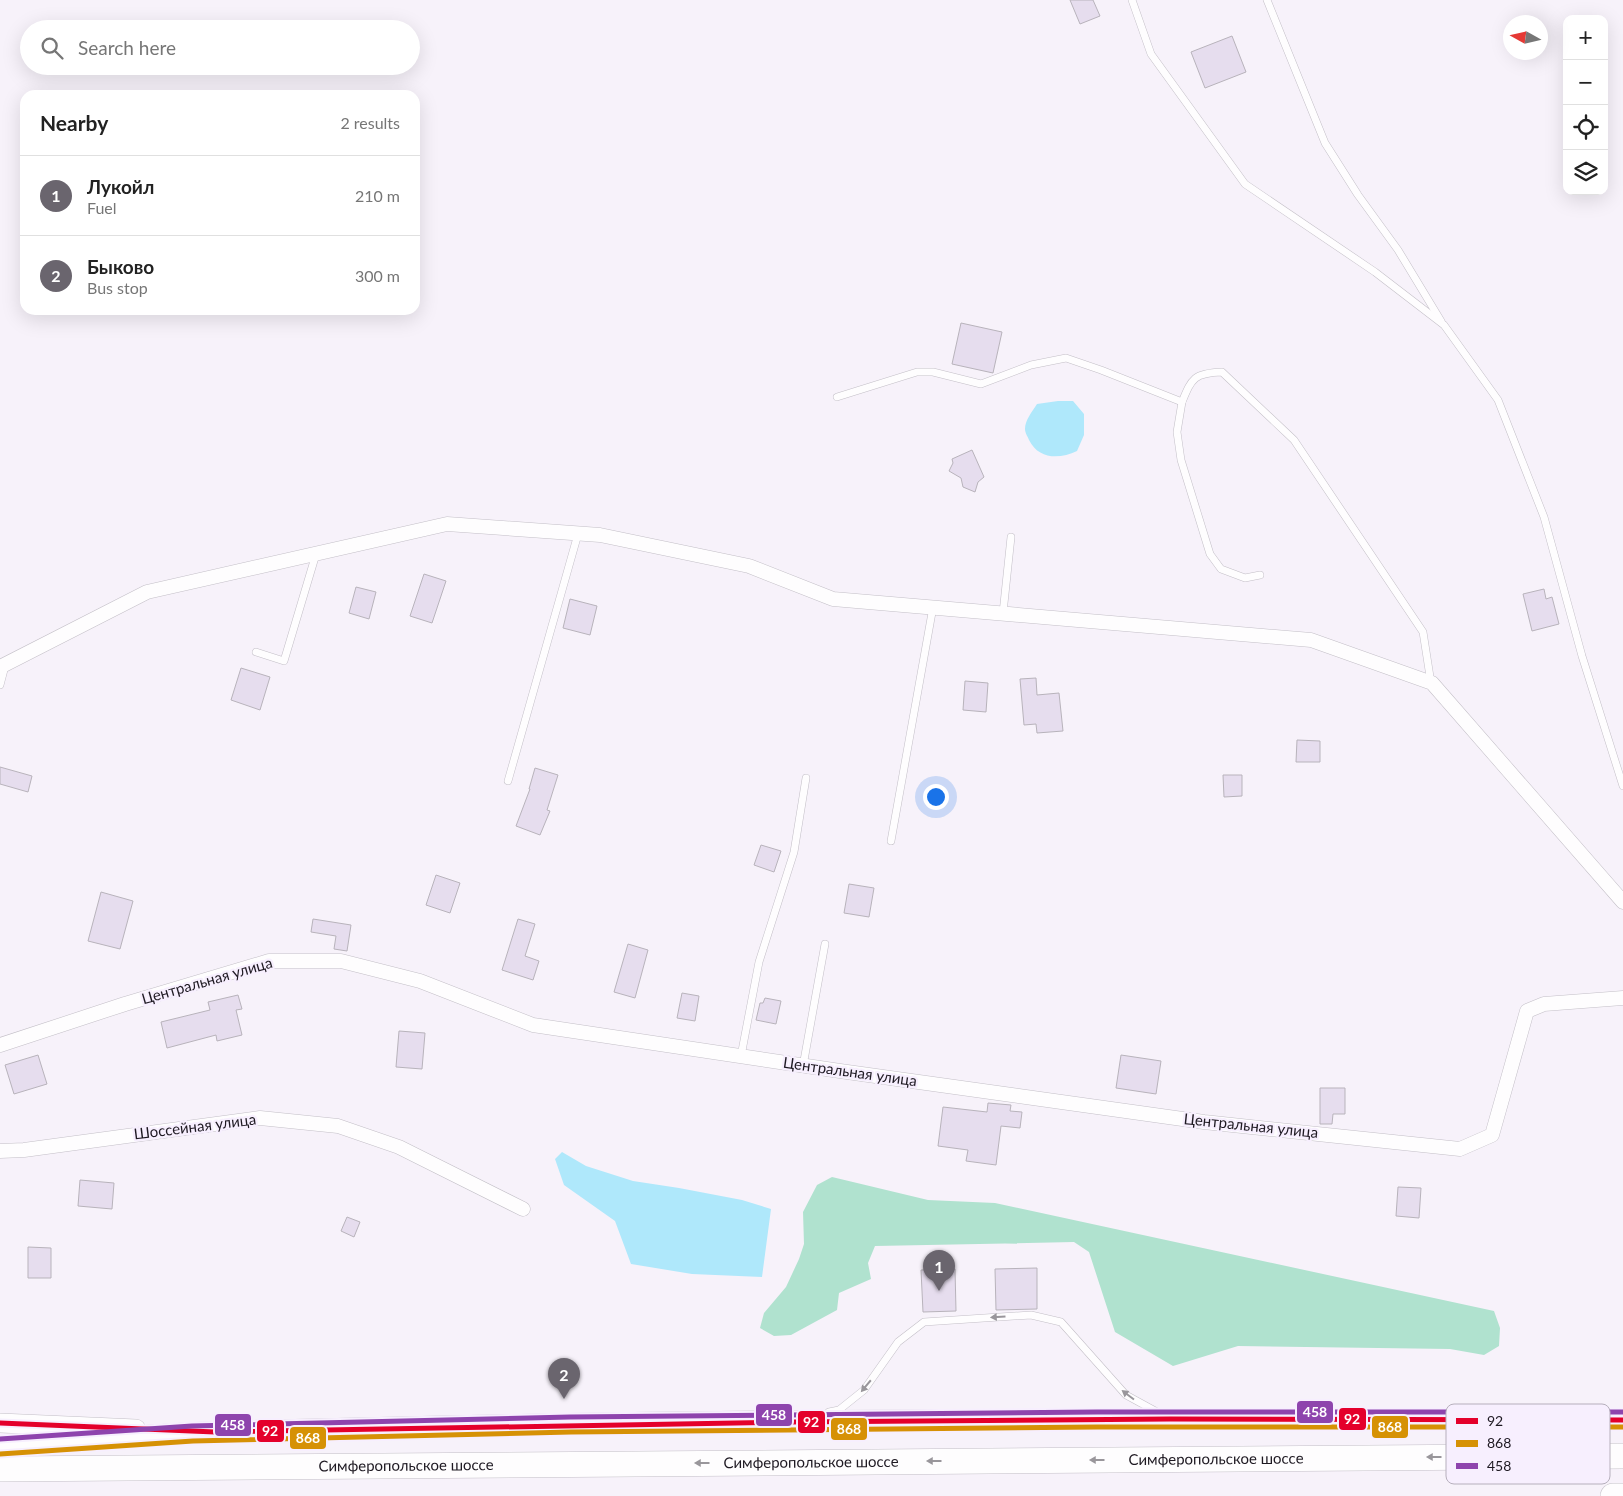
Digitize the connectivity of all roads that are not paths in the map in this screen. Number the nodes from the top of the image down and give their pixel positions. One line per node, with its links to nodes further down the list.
1 (1132, 0): 3 (lane)
2 (1267, 0): 3 (lane)
3 (1444, 325): 18 (lane)
4 (837, 397): 5 (lane)
5 (1182, 402): 9 (lane); 14 (lane)
6 (578, 534): 8 (street); 10 (street); 17 (lane)
7 (1010, 537): 11 (lane)
8 (316, 554): 12 (lane); 13 (street)
9 (1260, 575)
10 (933, 608): 11 (street); 19 (lane)
11 (1003, 614): 14 (street)
12 (256, 652)
13 (3, 665): 15 (lane)
14 (1432, 683): 20 (street)
15 (0, 685)
16 (806, 778): 24 (lane)
17 (508, 781)
18 (1623, 786)
19 (891, 841)
20 (1623, 902)
21 (825, 944): 25 (lane)
22 (1623, 998): 25 (street, Центральная улица)
23 (0, 1045): 24 (street, Центральная улица)
24 (741, 1056): 25 (street, Центральная улица)
25 (802, 1066)
26 (0, 1150): 27 (street, Шоссейная улица)
27 (523, 1209)
28 (1170, 1419): 29 (main road); 32 (main road); 32 (lane, one-way to 32)
29 (1446, 1420)
30 (1610, 1420): 31 (main road)
31 (1623, 1420)
32 (790, 1422): 34 (main road)
33 (0, 1423): 34 (main road)
34 (215, 1432): 35 (main road)
35 (0, 1447)
36 (1610, 1456): 37 (highway, Симферопольское шоссе, one-way to 36)
37 (1623, 1456)
38 (1446, 1457): 39 (highway, Симферопольское шоссе, one-way to 39)
39 (0, 1469)
40 (1613, 1496): 41 (highway)
41 (1623, 1496)

